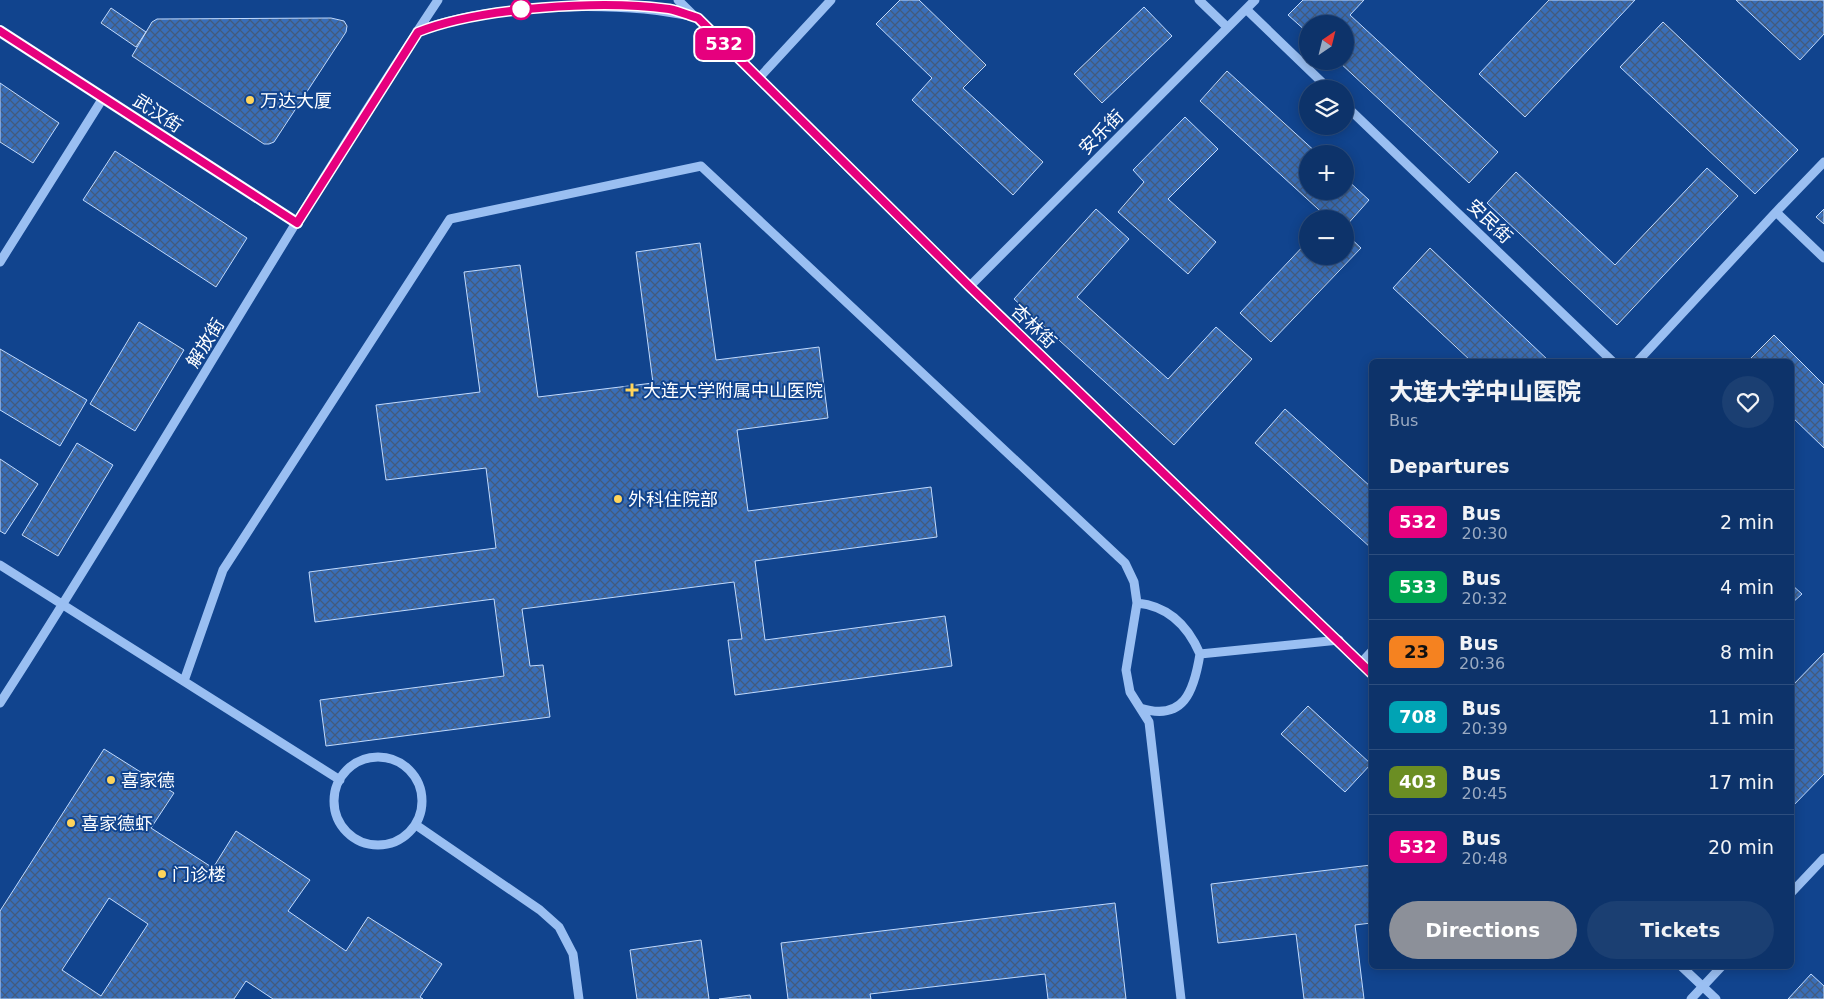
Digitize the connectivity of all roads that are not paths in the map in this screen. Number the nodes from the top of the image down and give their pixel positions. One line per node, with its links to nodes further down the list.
1 (438, 0): 10 (street, 解放街)
2 (678, 0): 7 (street, 杏林街)
3 (831, 0): 11 (street)
4 (1199, 0): 8 (street)
5 (1255, 0): 6 (street, 安乐街)
6 (1246, 9): 8 (street, 安乐街); 12 (street)
7 (698, 18): 10 (street); 11 (street, 杏林街)
8 (1227, 27): 20 (street, 安乐街)
9 (0, 30): 13 (main road, 武汉街)
10 (418, 32): 17 (street, 解放街)
11 (759, 78): 20 (street, 杏林街)
12 (1319, 80)
13 (103, 98): 17 (main road, 武汉街); 19 (street)
14 (1354, 114): 21 (street, 安民街)
15 (1824, 162): 16 (street)
16 (1776, 212): 18 (street); 22 (street)
17 (297, 223): 25 (street, 解放街)
18 (1824, 258)
19 (0, 262)
20 (970, 287): 26 (street, 杏林街)
21 (1610, 359)
22 (1640, 359)
23 (0, 565): 25 (street)
24 (1137, 603): 27 (street); 31 (street); 33 (street)
25 (64, 604): 31 (street); 32 (street, 解放街)
26 (1339, 640): 27 (street); 29 (street, 杏林街)
27 (1200, 654): 33 (street)
28 (1369, 654): 29 (street)
29 (1361, 663): 30 (street, 杏林街)
30 (1369, 671)
31 (184, 681): 34 (street)
32 (0, 703)
33 (1140, 708): 42 (street)
34 (340, 780): 35 (street); 35 (street)
35 (416, 824): 41 (street)
36 (1824, 858): 37 (street)
37 (1794, 890)
38 (1684, 969): 40 (street)
39 (1719, 969): 40 (street)
40 (1703, 987): 43 (street); 44 (street)
41 (579, 999)
42 (1180, 999)
43 (1691, 999)
44 (1716, 999)

